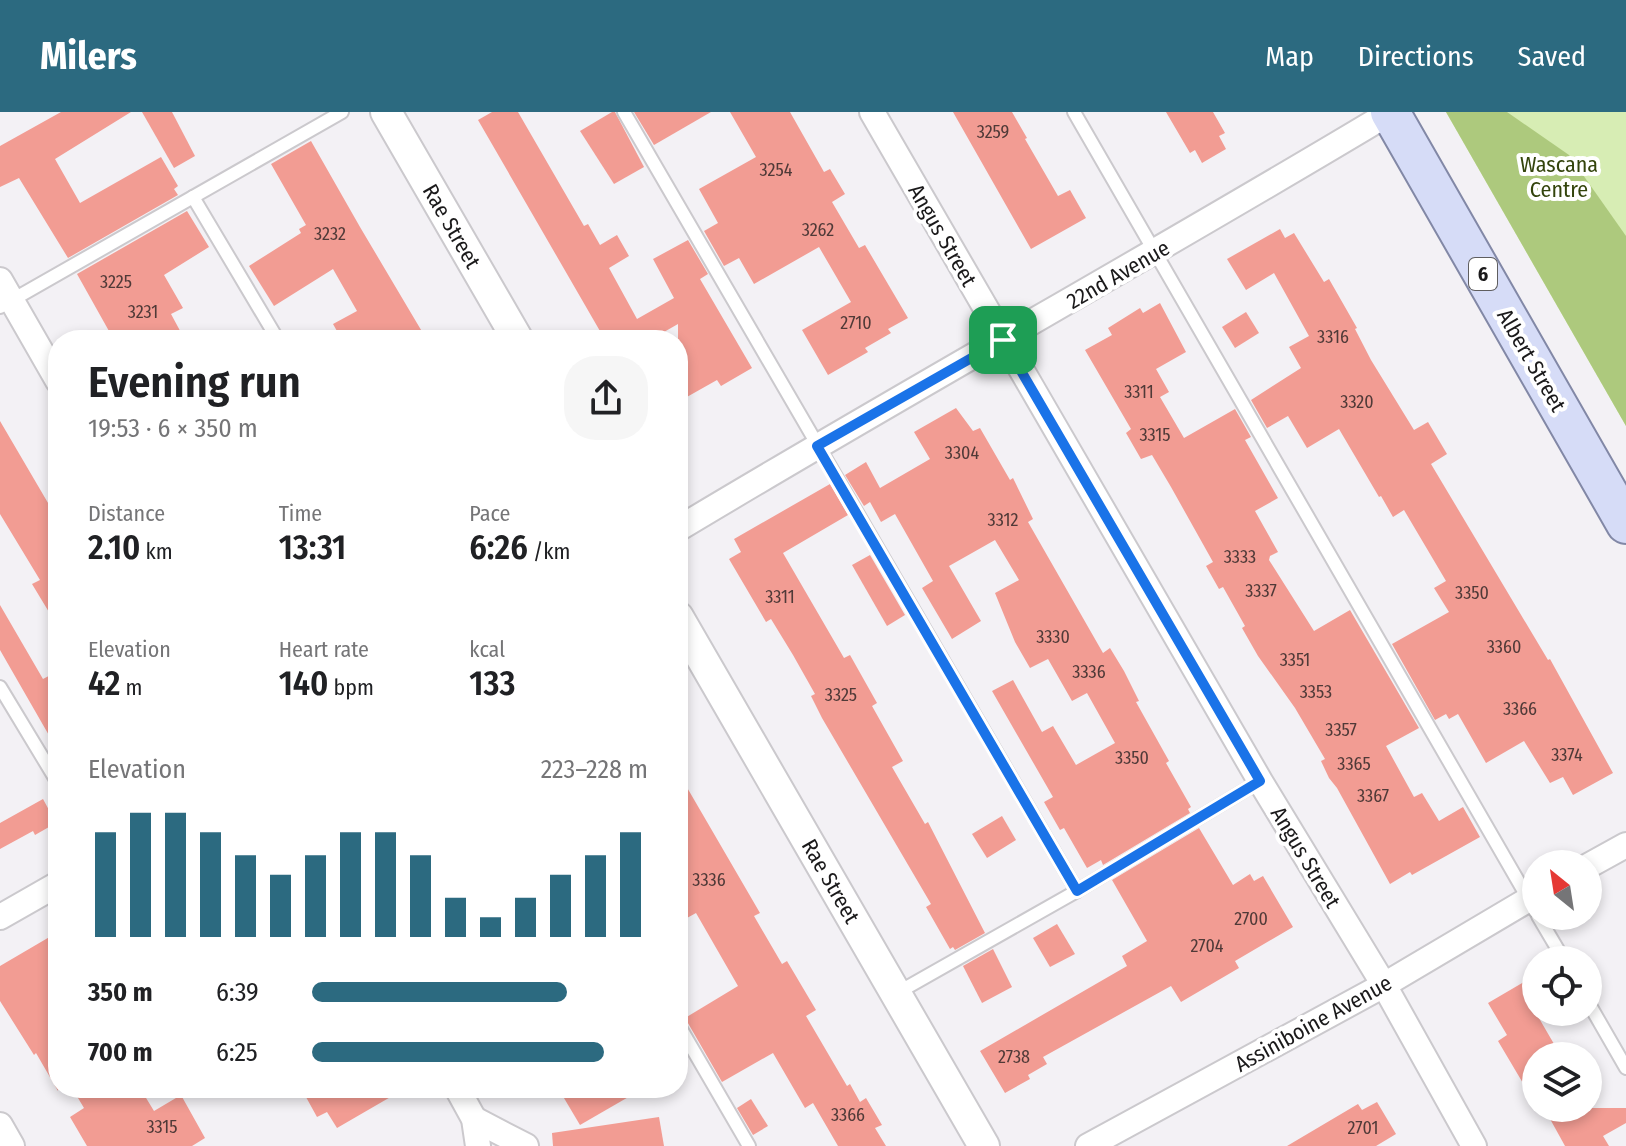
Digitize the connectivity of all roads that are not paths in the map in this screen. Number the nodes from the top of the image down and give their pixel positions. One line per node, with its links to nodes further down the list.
1 (342, 112): 7 (lane)
2 (386, 112): 11 (street, Rae Street)
3 (624, 112): 14 (lane)
4 (872, 112): 12 (street, Angus Street)
5 (1074, 112): 8 (lane)
6 (1390, 112): 8 (street, 22nd Avenue); 16 (main road, Albert Street / 6)
7 (193, 197): 9 (lane); 10 (lane)
8 (1155, 253): 12 (street, 22nd Avenue); 23 (lane)
9 (4, 296): 13 (street)
10 (272, 330)
11 (512, 330)
12 (1003, 340): 14 (street, 22nd Avenue); 20 (street, Angus Street)
13 (48, 365)
14 (817, 446): 15 (street, 22nd Avenue); 25 (lane)
15 (688, 523)
16 (1626, 524)
17 (688, 634): 29 (street, Rae Street)
18 (0, 687): 19 (lane)
19 (48, 766)
20 (1260, 781): 25 (lane); 28 (street, Angus Street)
21 (1626, 845): 22 (street)
22 (1602, 858)
23 (1522, 883)
24 (48, 890): 27 (street)
25 (1077, 891): 29 (lane)
26 (1522, 912): 28 (street, Assiniboine Avenue)
27 (0, 917)
28 (1384, 985): 41 (street, Assiniboine Avenue); 42 (street, Angus Street)
29 (896, 993): 40 (street, Rae Street)
30 (1602, 1026): 32 (lane)
31 (688, 1041): 39 (lane)
32 (1626, 1068)
33 (462, 1098): 34 (street)
34 (474, 1119): 37 (street); 38 (street)
35 (0, 1125): 36 (street)
36 (12, 1146)
37 (478, 1146)
38 (526, 1146)
39 (749, 1146)
40 (984, 1146)
41 (1088, 1146)
42 (1474, 1146)

